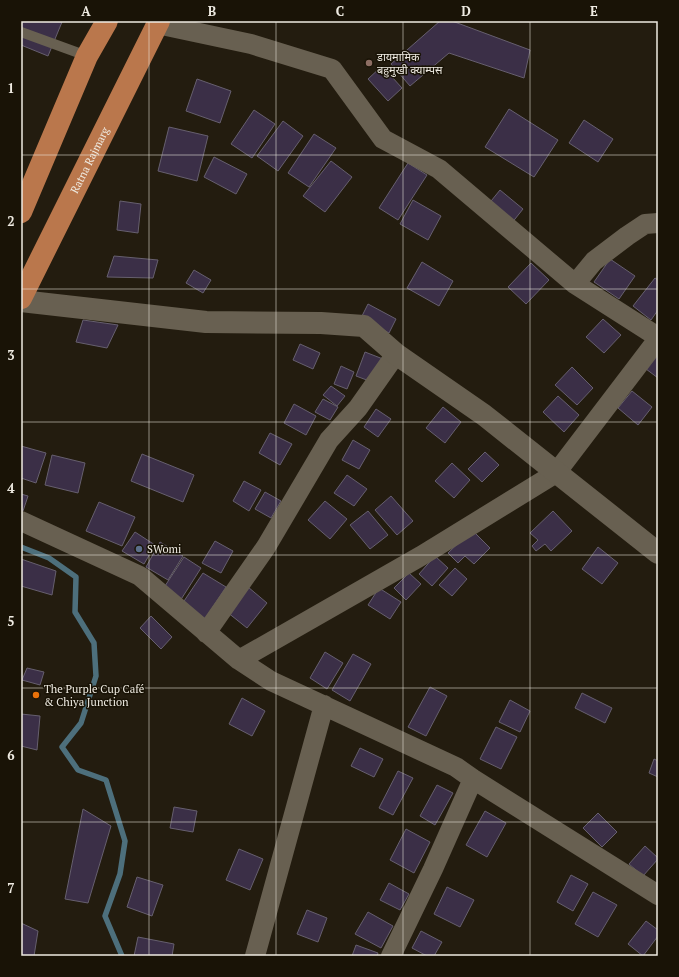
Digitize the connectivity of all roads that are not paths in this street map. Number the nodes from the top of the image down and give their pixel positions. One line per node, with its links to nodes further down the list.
1 (107, 21): 4 (highway)
2 (158, 23): 7 (street); 8 (highway, Ratna Rajmarg)
3 (21, 32): 4 (lane)
4 (87, 56): 5 (highway)
5 (21, 212)
6 (658, 223): 7 (street)
7 (575, 284): 9 (street)
8 (21, 300): 10 (street)
9 (658, 338): 11 (street)
10 (396, 354): 11 (street); 14 (street)
11 (556, 473): 13 (street); 15 (street)
12 (21, 521): 14 (street)
13 (658, 553)
14 (206, 633): 15 (street)
15 (239, 660): 16 (street)
16 (324, 705): 17 (street); 19 (street)
17 (473, 779): 18 (street); 20 (street)
18 (658, 895)
19 (255, 956)
20 (391, 956)

